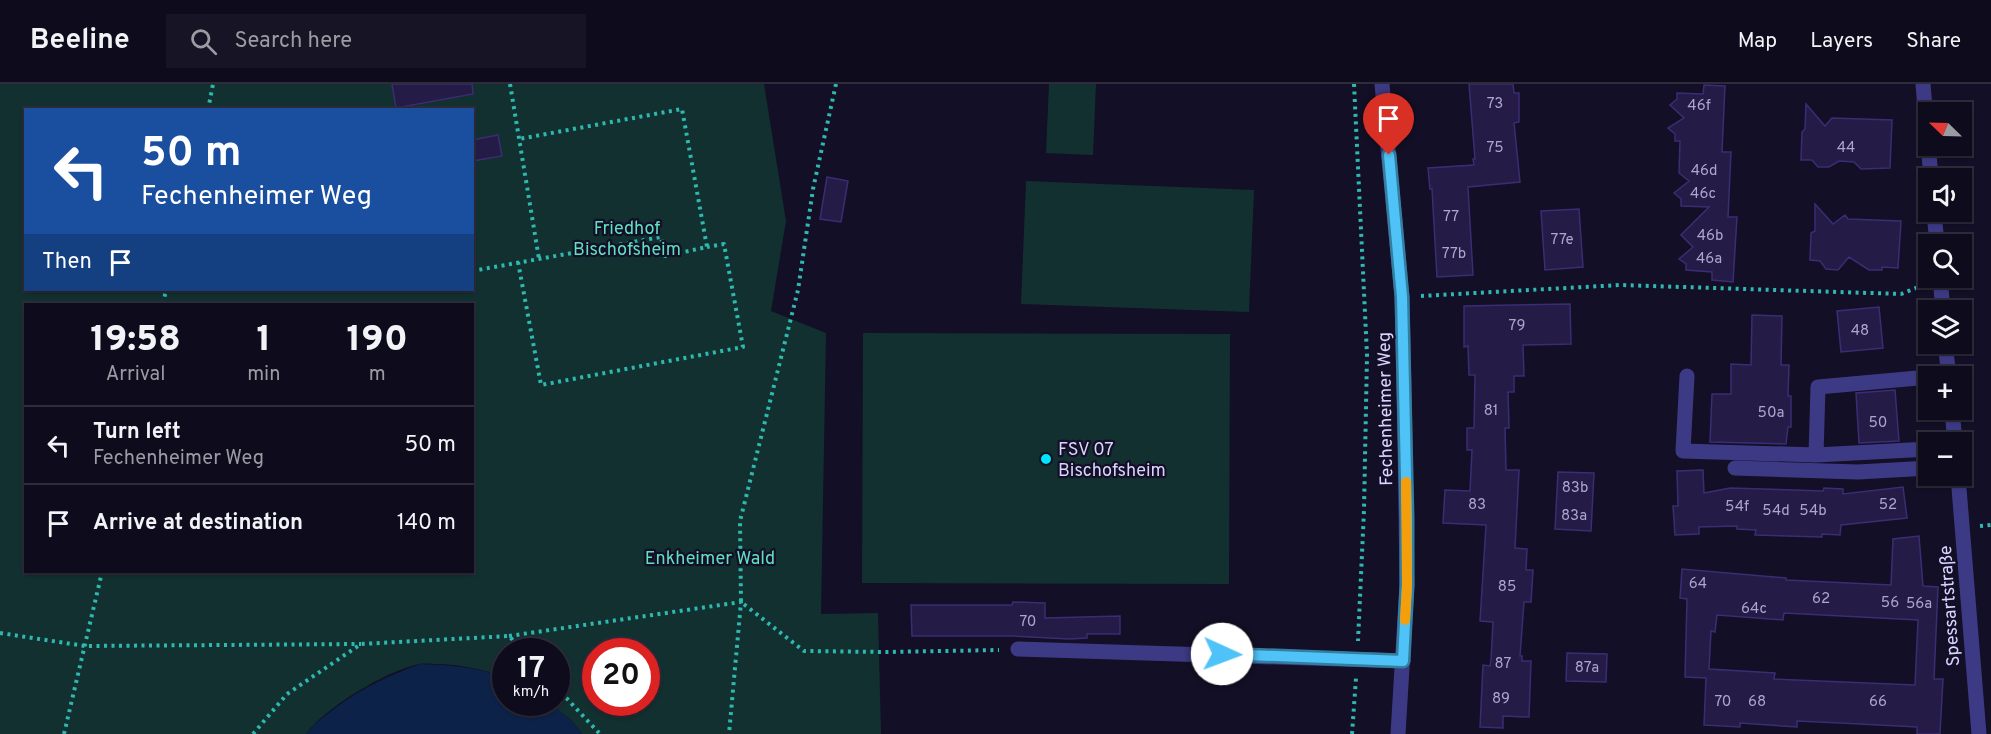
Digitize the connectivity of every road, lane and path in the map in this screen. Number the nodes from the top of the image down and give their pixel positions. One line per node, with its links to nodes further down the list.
1 (213, 84): 7 (path)
2 (510, 84): 8 (path)
3 (836, 84): 24 (path)
4 (1354, 84): 30 (path)
5 (1382, 84): 15 (street, Fechenheimer Weg)
6 (1923, 84): 9 (street)
7 (208, 108)
8 (519, 139): 10 (path); 11 (path)
9 (1930, 168)
10 (707, 248): 11 (path); 12 (path)
11 (539, 259): 12 (path)
12 (518, 262): 13 (path)
13 (474, 271)
14 (1918, 287): 15 (path)
15 (1402, 297): 31 (street, Fechenheimer Weg)
16 (1687, 376): 19 (street)
17 (1918, 378): 19 (street)
18 (1918, 450): 19 (street)
19 (1816, 455)
20 (1735, 468): 21 (street)
21 (1918, 469)
22 (1959, 486): 39 (street, Spessartstraße)
23 (102, 573): 28 (path)
24 (741, 602): 26 (path); 29 (path); 36 (path)
25 (0, 633): 28 (path)
26 (509, 636): 27 (path)
27 (360, 644): 28 (path); 34 (path)
28 (85, 646): 33 (path)
29 (1018, 650): 30 (street)
30 (1357, 658): 31 (street); 37 (path)
31 (1403, 661): 38 (street, Fechenheimer Weg)
32 (570, 702): 35 (path)
33 (64, 734)
34 (253, 734)
35 (600, 734)
36 (729, 734)
37 (1352, 734)
38 (1398, 734)
39 (1980, 734)

